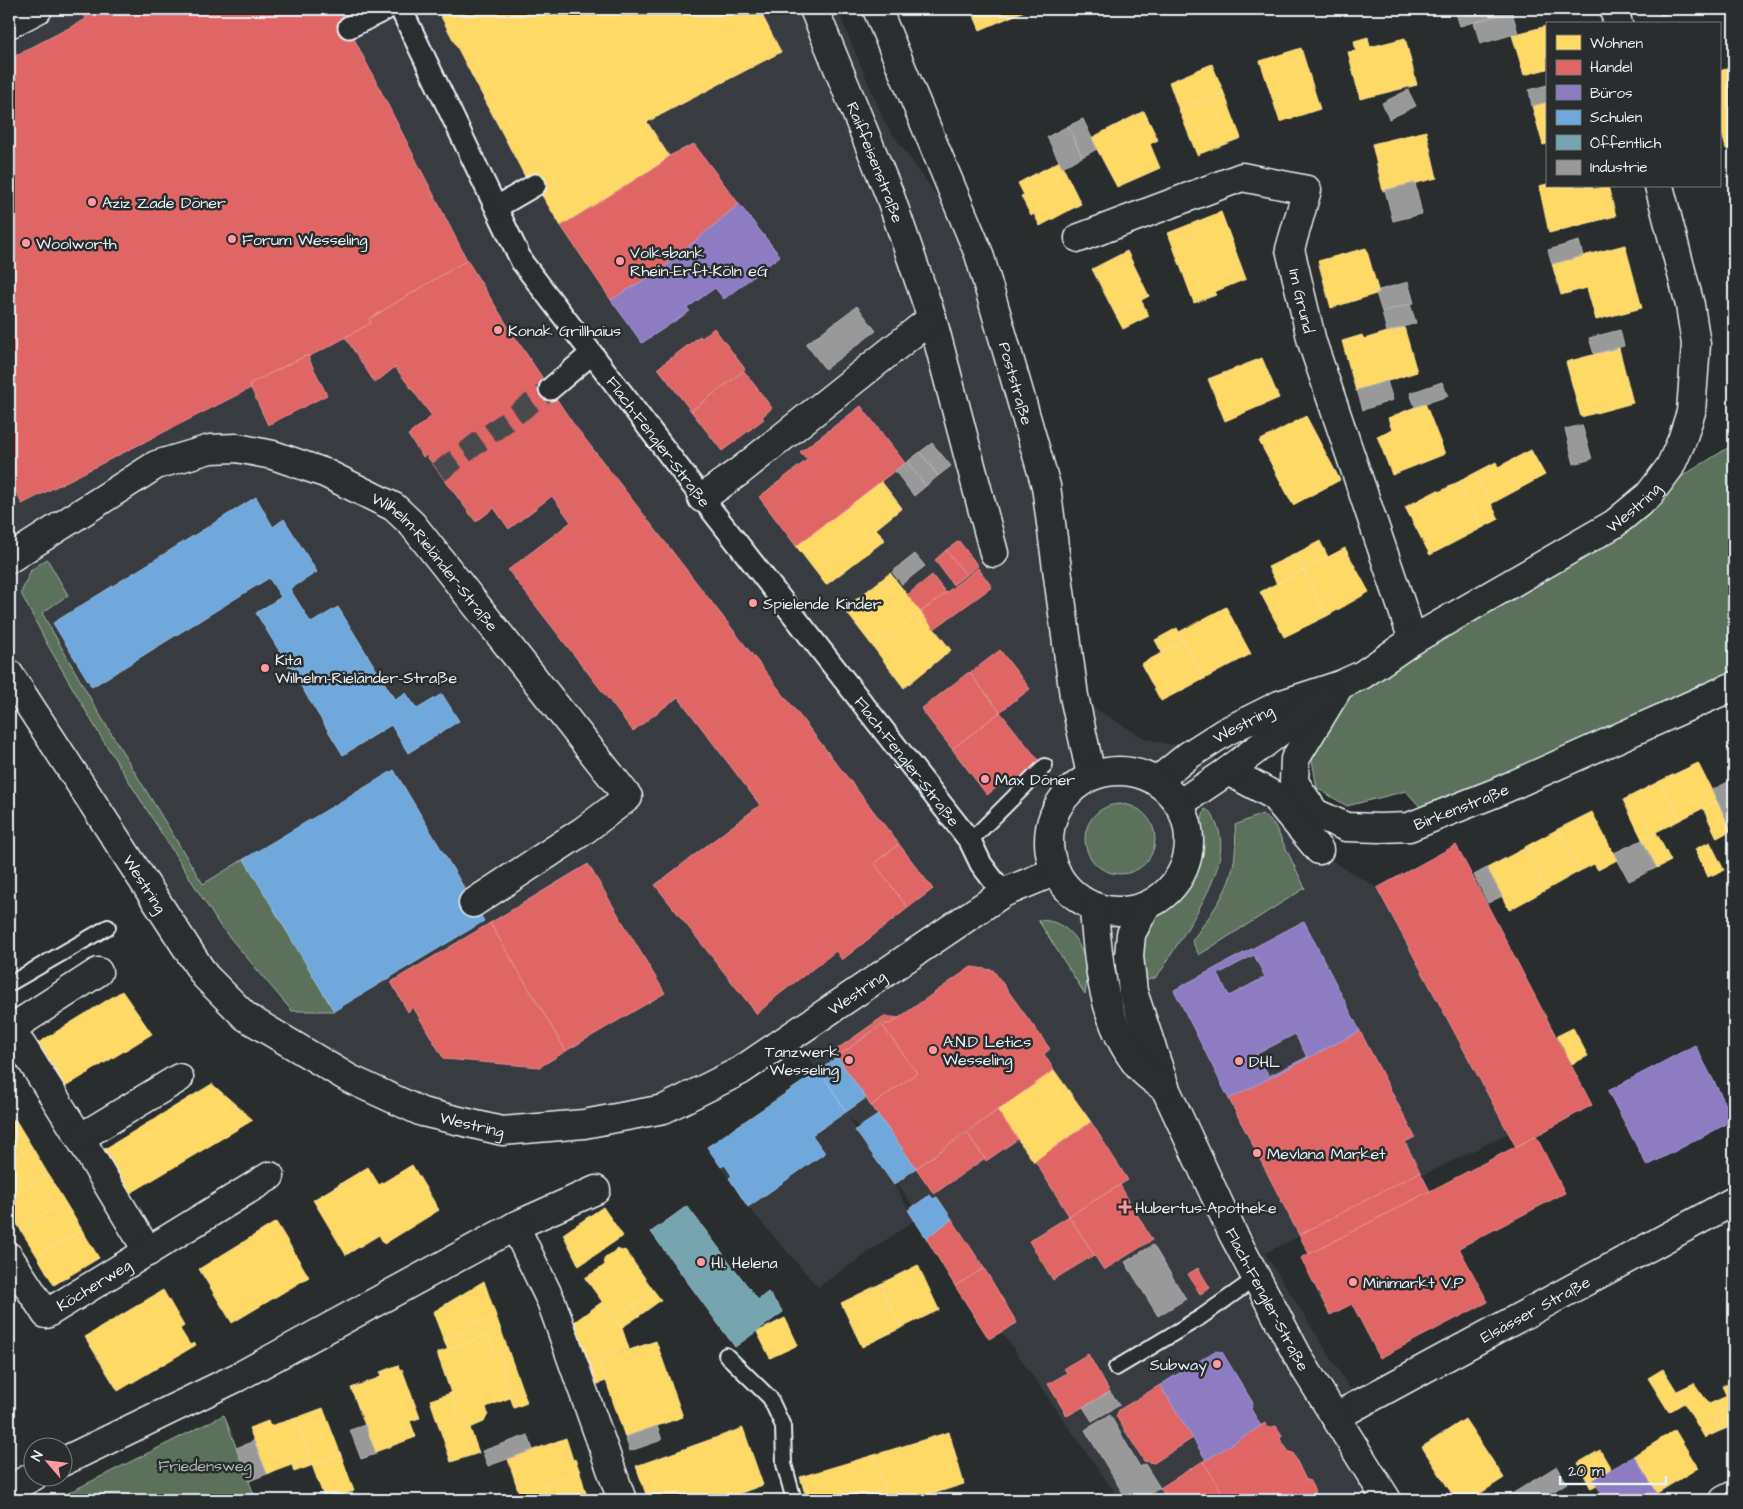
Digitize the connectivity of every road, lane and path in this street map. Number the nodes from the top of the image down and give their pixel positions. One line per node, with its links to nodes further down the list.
1 (38, 9): 8 (street)
2 (386, 9): 9 (street)
3 (401, 9): 12 (street, Flach-Fengler-Straße)
4 (814, 9): 14 (street, Raiffeisenstraße)
5 (877, 9): 26 (street, Poststraße)
6 (1614, 9): 7 (street)
7 (1617, 22)
8 (9, 24)
9 (349, 26)
10 (535, 185): 12 (street)
11 (1660, 188): 20 (street, Westring)
12 (497, 207): 15 (street, Flach-Fengler-Straße)
13 (1078, 238): 20 (street, Im Grund)
14 (932, 318): 17 (street); 18 (street, Raiffeisenstraße)
15 (591, 354): 16 (street); 17 (street, Flach-Fengler-Straße)
16 (550, 389)
17 (702, 498): 29 (street, Flach-Fengler-Straße)
18 (994, 553)
19 (9, 559): 33 (street, Wilhelm-Rieländer-Straße)
20 (1413, 640): 22 (street, Westring)
21 (12, 685): 32 (street, Westring)
22 (1340, 685): 23 (street, Birkenstraße); 25 (street, Westring); 27 (street, Westring)
23 (1734, 686)
24 (1046, 766): 29 (lane, Flach-Fengler-Straße)
25 (1228, 772): 28 (street, Westring); 30 (street)
26 (1091, 775): 27 (street); 31 (street)
27 (1157, 781): 28 (street)
28 (1180, 804): 34 (street)
29 (970, 841): 32 (street, Flach-Fengler-Straße)
30 (1319, 850)
31 (1056, 871): 32 (street, Westring); 35 (street)
32 (1003, 893)
33 (473, 903)
34 (1146, 906): 35 (street); 41 (street, Flach-Fengler-Straße)
35 (1094, 909): 41 (street, Flach-Fengler-Straße)
36 (108, 927): 38 (lane)
37 (98, 972): 39 (street, Köcherweg)
38 (9, 984)
39 (9, 1029): 42 (street, Köcherweg)
40 (178, 1078): 42 (street)
41 (1166, 1090): 49 (street, Flach-Fengler-Straße)
42 (80, 1138): 47 (street, Köcherweg)
43 (270, 1176): 47 (street, Köcherweg)
44 (596, 1190): 46 (street)
45 (1734, 1201): 52 (street, Elsässer Straße)
46 (515, 1226): 53 (street); 57 (street)
47 (148, 1252): 48 (street, Köcherweg)
48 (9, 1257)
49 (1256, 1278): 51 (lane); 52 (street, Flach-Fengler-Straße)
50 (726, 1355): 58 (lane)
51 (1116, 1368)
52 (1337, 1416): 59 (street, Flach-Fengler-Straße)
53 (72, 1457)
54 (22, 1482): 55 (street)
55 (9, 1489)
56 (1734, 1496): 60 (street)
57 (622, 1500)
58 (794, 1500)
59 (1387, 1500)
60 (1724, 1500)

